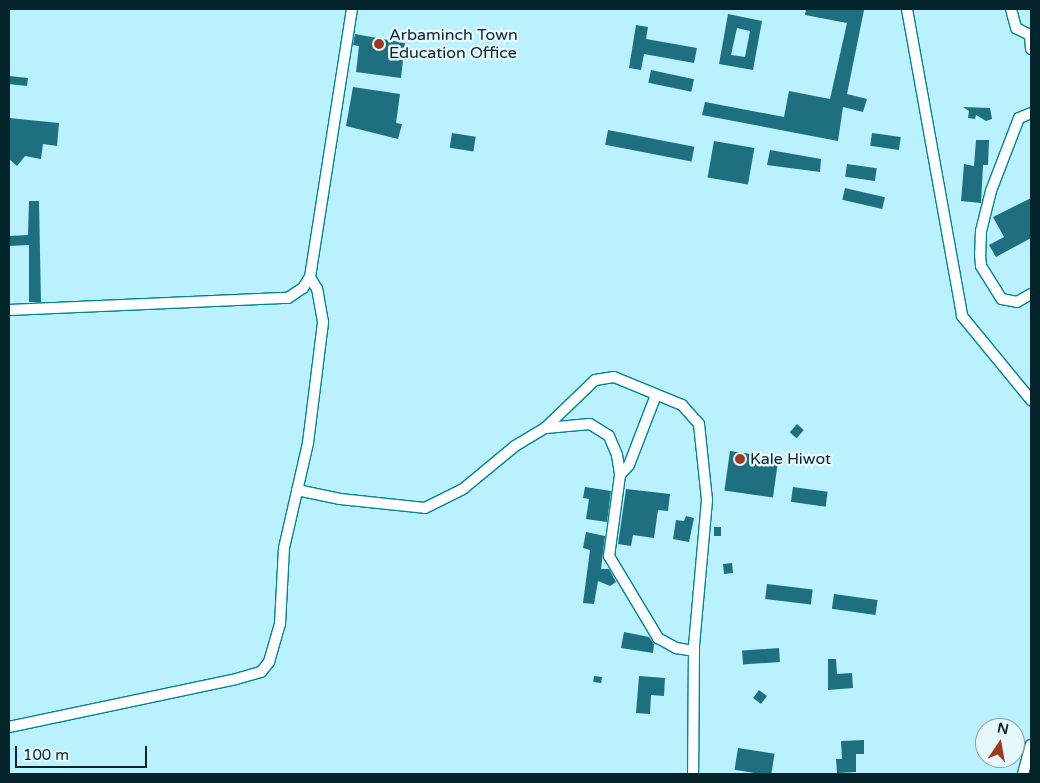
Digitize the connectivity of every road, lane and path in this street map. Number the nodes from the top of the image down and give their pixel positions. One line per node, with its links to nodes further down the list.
1 (352, 9): 6 (street)
2 (907, 9): 10 (street)
3 (1011, 9): 4 (street)
4 (1031, 49)
5 (1031, 113): 7 (street)
6 (310, 277): 8 (street); 13 (street)
7 (1031, 294)
8 (9, 310)
9 (656, 395): 11 (street); 12 (street); 14 (street)
10 (1031, 400)
11 (545, 428): 12 (street); 13 (street)
12 (620, 475): 14 (street)
13 (297, 490): 15 (street)
14 (694, 651): 17 (street)
15 (9, 727)
16 (1031, 745): 18 (street)
17 (693, 774)
18 (1023, 774)

